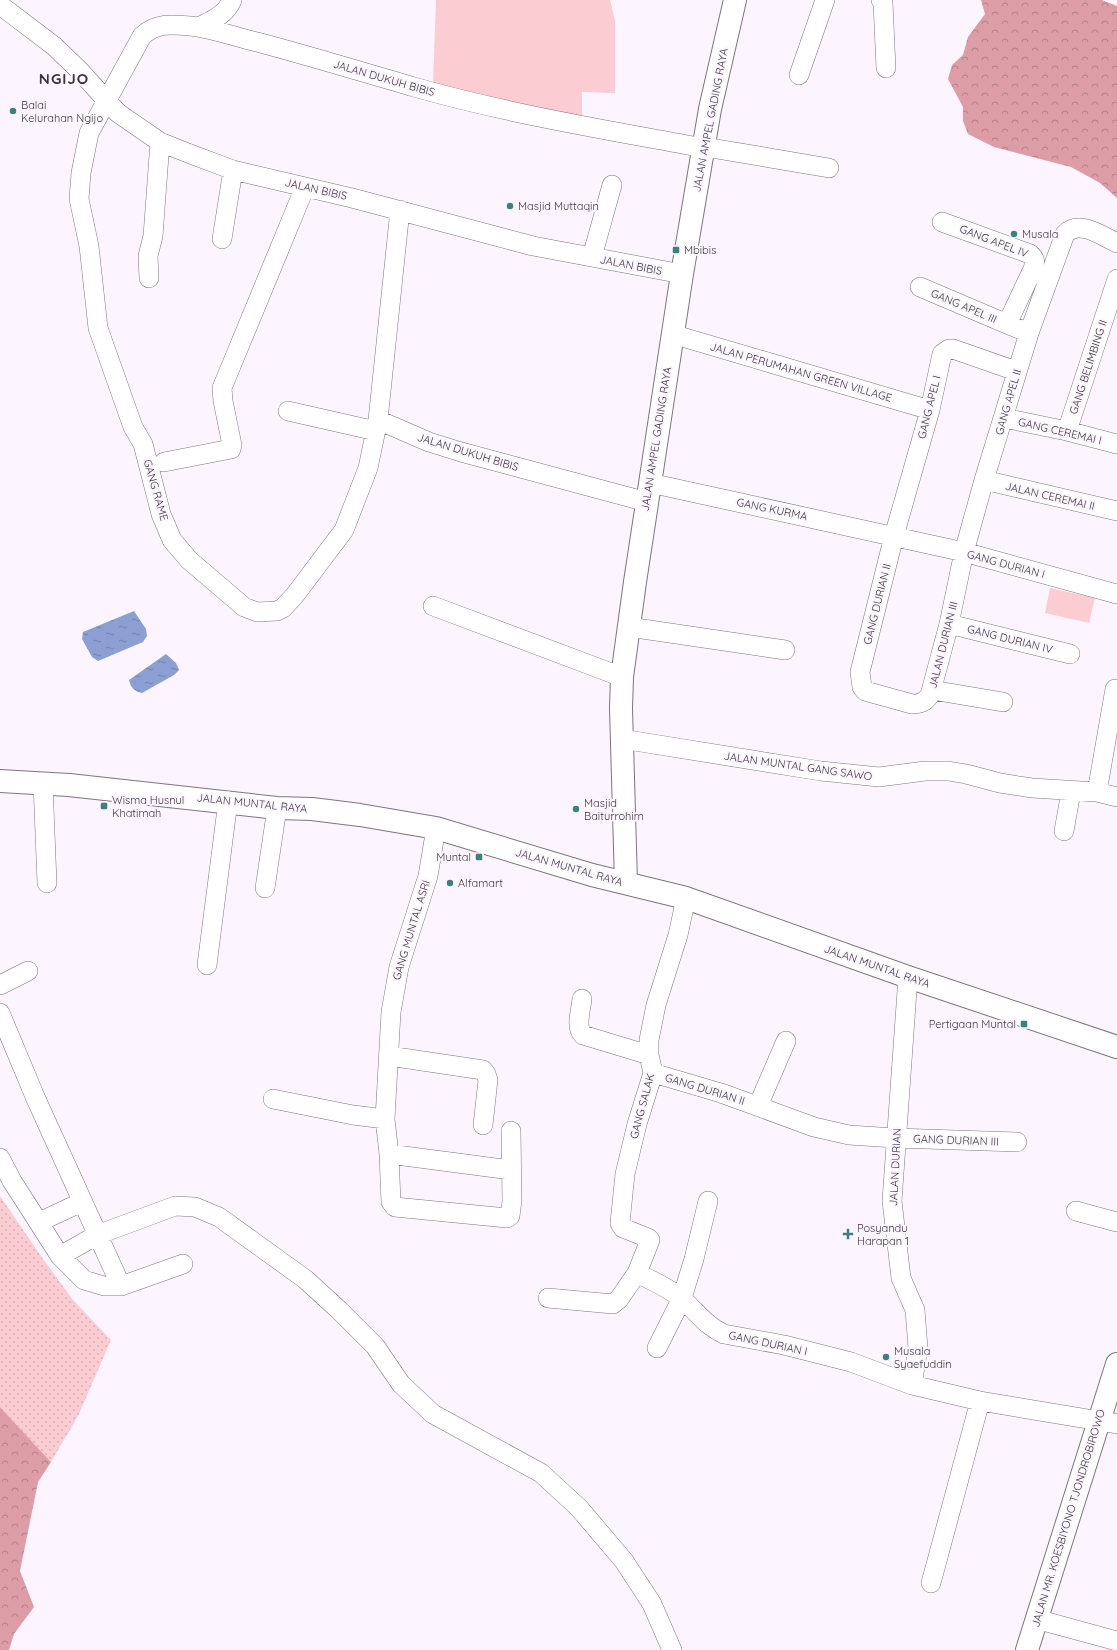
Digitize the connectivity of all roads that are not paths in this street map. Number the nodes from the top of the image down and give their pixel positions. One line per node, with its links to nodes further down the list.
1 (232, 0): 6 (street)
2 (735, 0): 11 (main road, JALAN AMPEL GADING RAYA)
3 (825, 0): 8 (street)
4 (881, 0): 7 (street)
5 (0, 5): 9 (street, JALAN BIBIS)
6 (199, 28): 9 (street, JALAN DUKUH BIBIS); 11 (street, JALAN DUKUH BIBIS)
7 (886, 68)
8 (800, 75)
9 (107, 102): 10 (street, JALAN BIBIS); 32 (street, GANG RAME)
10 (160, 142): 13 (street, JALAN BIBIS); 22 (street)
11 (704, 148): 12 (street, JALAN DUKUH BIBIS); 21 (main road, JALAN AMPEL GADING RAYA)
12 (829, 168)
13 (234, 170): 15 (street, JALAN BIBIS); 18 (street)
14 (612, 184): 20 (street)
15 (305, 187): 16 (street, JALAN BIBIS); 35 (street)
16 (400, 210): 20 (street, JALAN BIBIS); 32 (street)
17 (942, 222): 25 (street, GANG APEL IV)
18 (222, 239)
19 (1117, 243): 26 (street, GANG APEL II)
20 (592, 257): 21 (street, JALAN BIBIS)
21 (682, 274): 27 (main road, JALAN AMPEL GADING RAYA)
22 (149, 278)
23 (1117, 279): 33 (street, GANG BELIMBING II)
24 (920, 287): 25 (street, GANG APEL III)
25 (1007, 324): 26 (street)
26 (1029, 333): 28 (street, GANG APEL II)
27 (672, 334): 29 (street, JALAN PERUMAHAN GREEN VILLAGE); 37 (main road, JALAN AMPEL GADING RAYA)
28 (1016, 371): 29 (street, GANG APEL I); 31 (street, GANG APEL II)
29 (930, 410): 39 (street, GANG APEL I)
30 (288, 411): 32 (street, JALAN DUKUH BIBIS)
31 (1004, 418): 33 (street, GANG CEREMAI I); 36 (street, GANG APEL II)
32 (377, 426): 37 (street, JALAN DUKUH BIBIS)
33 (1067, 431): 34 (street, GANG CEREMAI I)
34 (1117, 444)
35 (164, 462)
36 (984, 480): 38 (street, JALAN CEREMAI II); 40 (street, GANG APEL II)
37 (648, 492): 39 (street, GANG KURMA); 44 (main road, JALAN AMPEL GADING RAYA)
38 (1117, 511)
39 (894, 536): 40 (street, GANG DURIAN I); 47 (street, GANG DURIAN II)
40 (964, 552): 41 (street, GANG DURIAN I); 43 (street, JALAN DURIAN III)
41 (1117, 590)
42 (433, 606): 48 (street)
43 (949, 624): 46 (street, GANG DURIAN IV); 50 (street, JALAN DURIAN III)
44 (629, 627): 45 (street); 48 (main road, JALAN AMPEL GADING RAYA)
45 (785, 650)
46 (1070, 654)
47 (860, 672): 50 (street, JALAN DURIAN III)
48 (622, 677): 52 (main road, JALAN AMPEL GADING RAYA)
49 (1115, 689): 56 (street)
50 (932, 690): 51 (street)
51 (1003, 702)
52 (622, 739): 55 (street, JALAN MUNTAL GANG SAWO); 62 (main road, JALAN AMPEL GADING RAYA)
53 (0, 781): 54 (main road, JALAN MUNTAL RAYA)
54 (43, 783): 58 (main road, JALAN MUNTAL RAYA); 63 (street)
55 (1070, 792): 56 (street, JALAN MUNTAL GANG SAWO); 61 (street)
56 (1097, 792): 57 (street, JALAN MUNTAL GANG SAWO)
57 (1117, 797)
58 (228, 801): 59 (main road, JALAN MUNTAL RAYA); 66 (street)
59 (277, 808): 60 (main road, JALAN MUNTAL RAYA); 64 (street)
60 (436, 828): 62 (main road, JALAN MUNTAL RAYA); 74 (street, GANG MUNTAL ASRI)
61 (1064, 831)
62 (626, 882): 65 (main road, JALAN MUNTAL RAYA)
63 (47, 883)
64 (265, 888)
65 (686, 898): 68 (main road, JALAN MUNTAL RAYA); 75 (street, GANG SALAK)
66 (207, 965)
67 (28, 971): 69 (street)
68 (908, 977): 73 (main road, JALAN MUNTAL RAYA); 81 (street, JALAN DURIAN)
69 (0, 985)
70 (582, 999): 75 (street, GANG DURIAN II)
71 (0, 1013): 87 (street)
72 (786, 1041): 77 (street, GANG DURIAN II)
73 (1117, 1047)
74 (389, 1056): 78 (street, GANG MUNTAL ASRI); 79 (street)
75 (651, 1064): 77 (street, GANG DURIAN II); 94 (street, GANG SALAK)
76 (273, 1099): 78 (street)
77 (758, 1106): 81 (street, GANG DURIAN II)
78 (385, 1119): 83 (street, GANG MUNTAL ASRI)
79 (483, 1125)
80 (510, 1131): 85 (street, GANG MUNTAL ASRI)
81 (895, 1138): 82 (street, GANG DURIAN III); 100 (street, JALAN DURIAN)
82 (1017, 1142)
83 (389, 1154): 85 (street); 85 (street, GANG MUNTAL ASRI)
84 (0, 1158): 89 (street)
85 (511, 1170)
86 (708, 1201): 97 (street)
87 (82, 1202): 89 (street); 91 (street)
88 (1076, 1211): 90 (street)
89 (39, 1222): 92 (street)
90 (1117, 1222)
91 (97, 1235): 92 (street); 95 (street); 106 (street)
92 (60, 1256): 95 (street)
93 (183, 1264): 95 (street)
94 (637, 1273): 96 (street); 97 (street, GANG DURIAN I)
95 (121, 1286)
96 (548, 1298)
97 (682, 1298): 98 (street); 100 (street, GANG DURIAN I)
98 (658, 1348)
99 (1117, 1364): 102 (main road, JALAN MR. KOESBIYONO TJONDROBIROWO)
100 (912, 1385): 101 (street)
101 (980, 1401): 102 (street); 103 (street)
102 (1108, 1423): 104 (main road, JALAN MR. KOESBIYONO TJONDROBIROWO)
103 (930, 1583)
104 (1036, 1619): 105 (street); 107 (main road, JALAN MR. KOESBIYONO TJONDROBIROWO)
105 (1117, 1641)
106 (672, 1650)
107 (1027, 1650)

